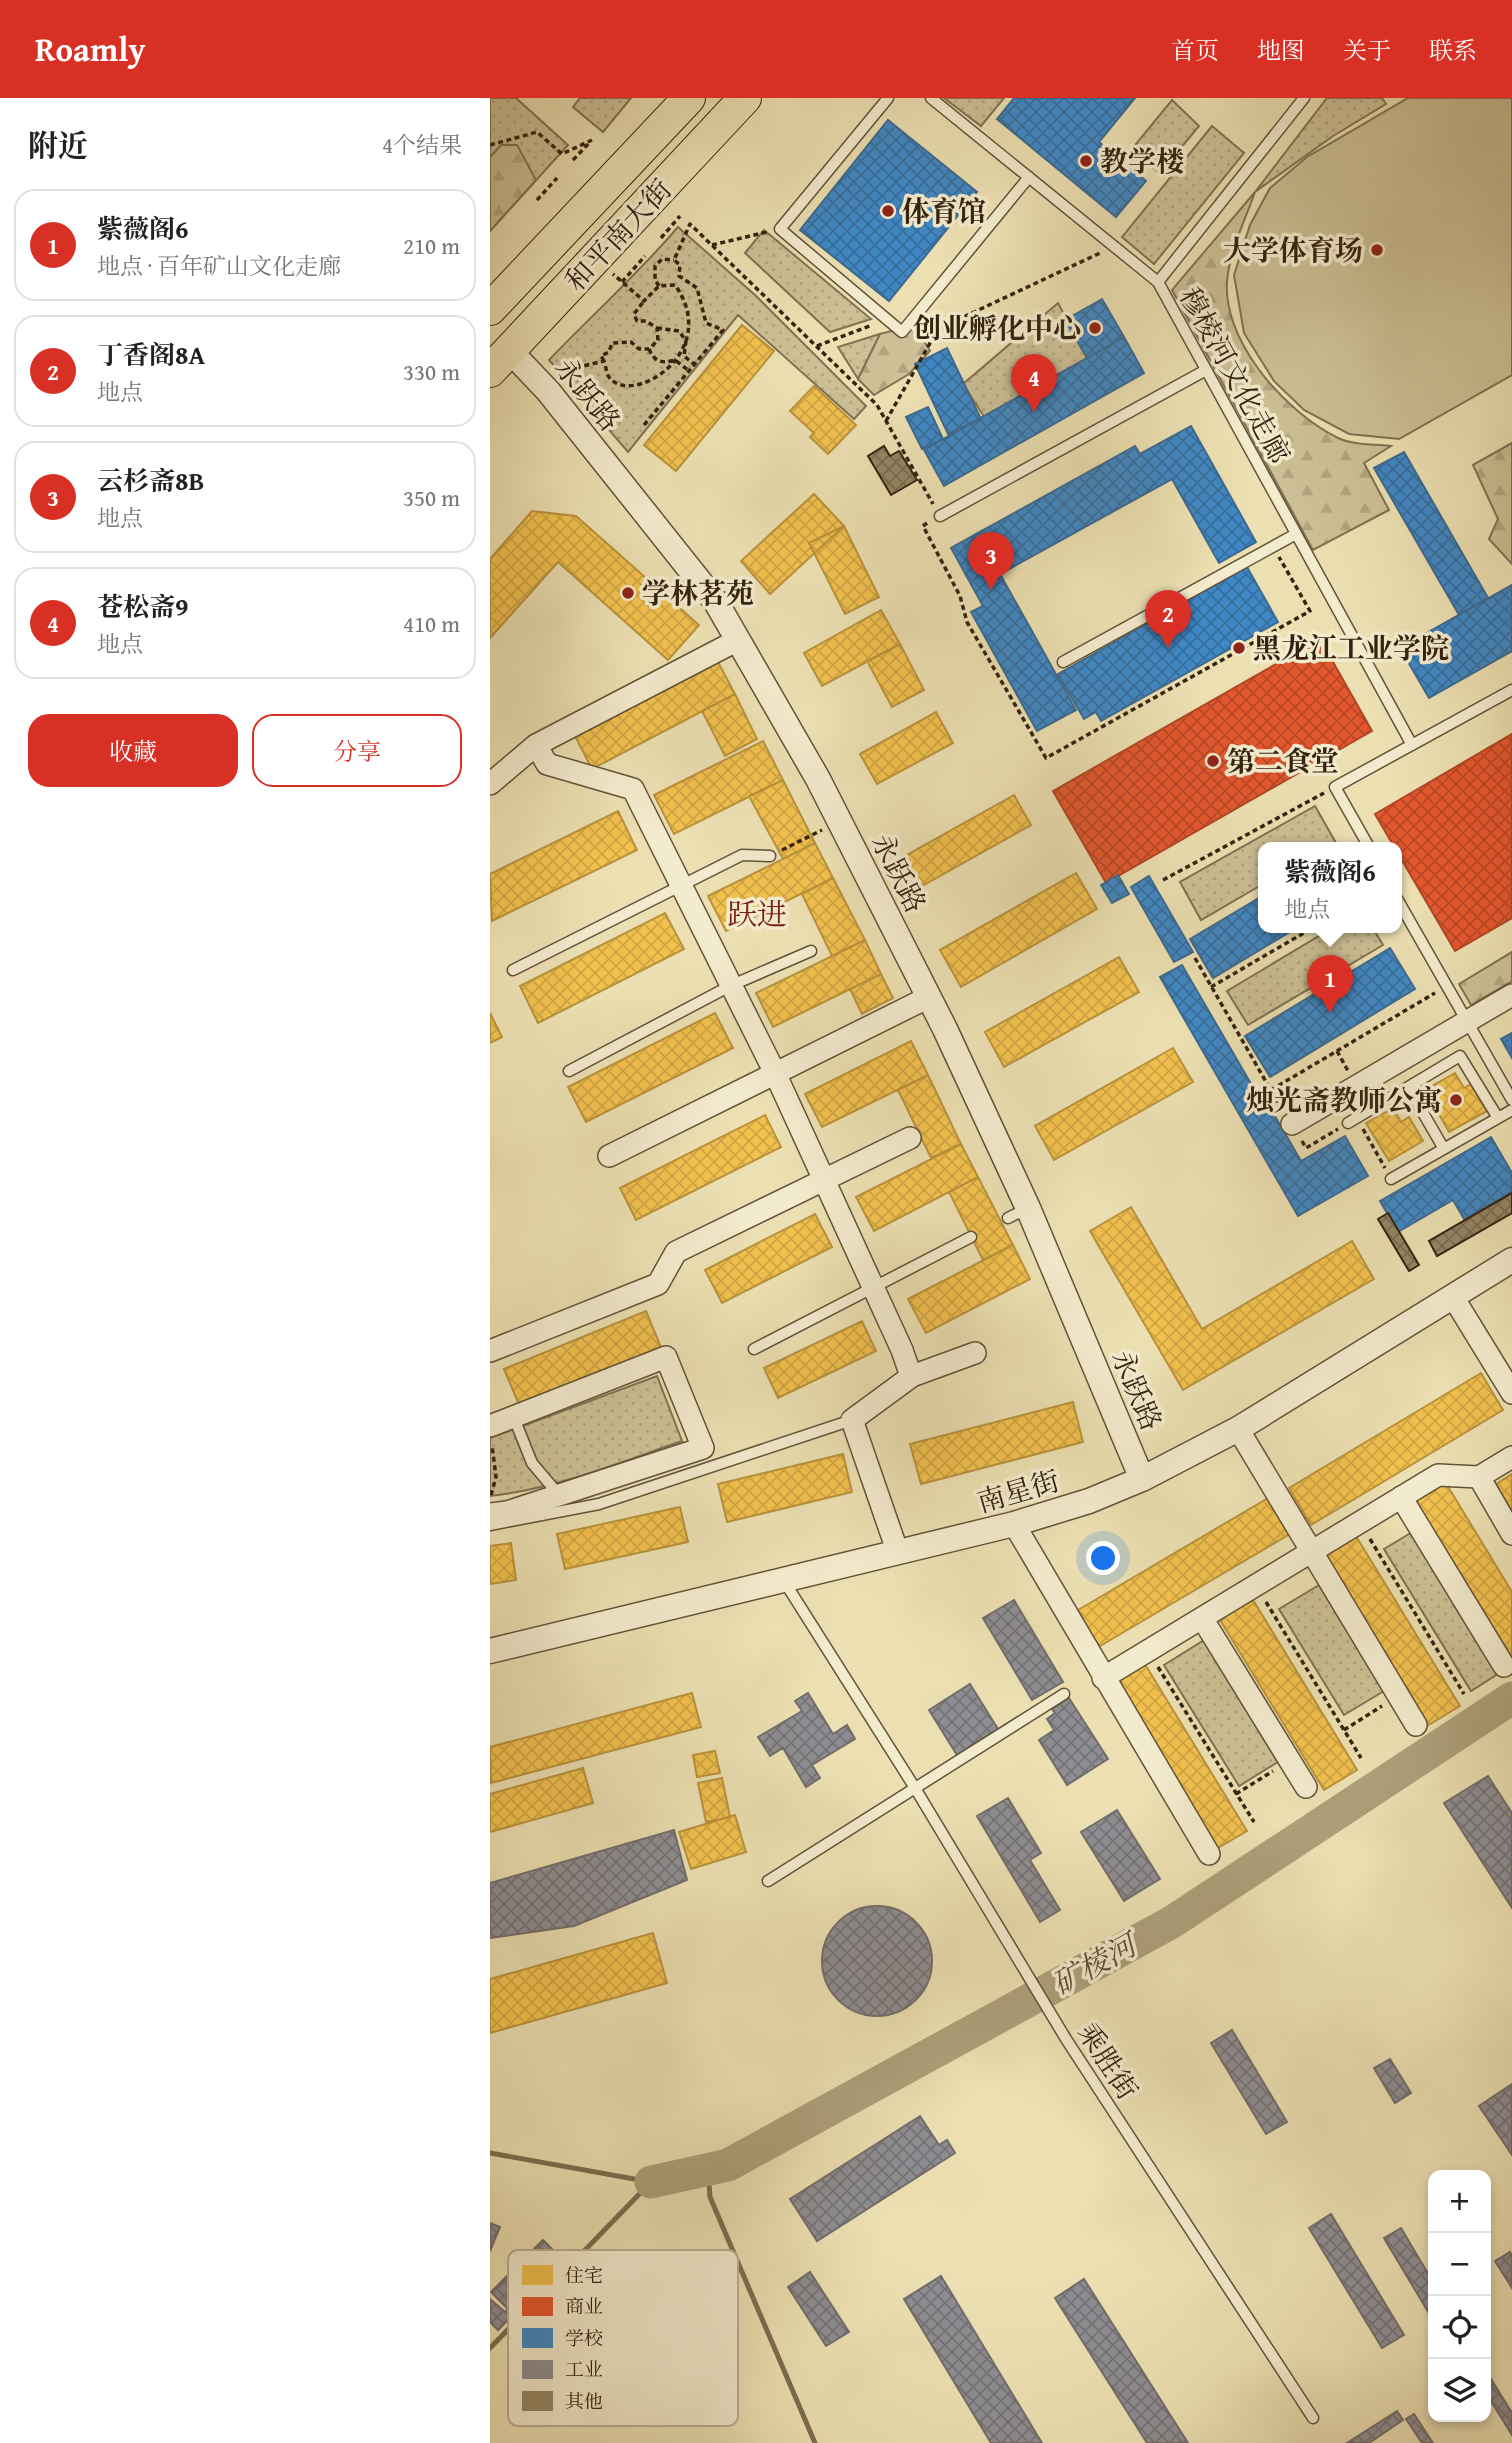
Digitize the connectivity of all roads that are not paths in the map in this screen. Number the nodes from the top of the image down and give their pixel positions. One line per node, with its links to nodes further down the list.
1 (689, 98): 8 (main road, 和平南大街)
2 (745, 98): 9 (main road, 和平南大街)
3 (889, 98): 6 (lane)
4 (931, 98): 6 (lane, 穆棱河文化走廊)
5 (1304, 98): 7 (lane)
6 (1029, 177): 7 (lane, 穆棱河文化走廊)
7 (1157, 282): 10 (lane, 穆棱河文化走廊)
8 (490, 309)
9 (500, 361): 13 (street, 永跃路)
10 (1206, 370): 11 (lane); 12 (lane, 穆棱河文化走廊)
11 (940, 516)
12 (1296, 534): 14 (lane); 17 (lane, 穆棱河文化走廊)
13 (738, 640): 16 (street); 27 (street, 永跃路)
14 (1063, 662)
15 (1512, 690): 17 (lane)
16 (536, 745): 18 (street); 21 (street)
17 (1412, 745): 19 (lane)
18 (490, 784)
19 (1366, 842)
20 (769, 856): 21 (lane)
21 (680, 886): 24 (lane); 25 (street)
22 (1402, 908): 28 (lane)
23 (811, 951): 25 (lane)
24 (513, 970)
25 (730, 986): 29 (lane); 30 (street)
26 (1512, 995): 28 (street)
27 (929, 997): 30 (street); 58 (street, 永跃路)
28 (1466, 1022): 32 (lane); 36 (street)
29 (569, 1071)
30 (775, 1073): 39 (street); 41 (street)
31 (1408, 1087): 34 (lane); 35 (lane); 38 (lane)
32 (1512, 1100)
33 (1512, 1110): 34 (lane)
34 (1498, 1118): 38 (lane)
35 (1352, 1121)
36 (1292, 1124)
37 (910, 1138): 41 (street)
38 (1444, 1149): 40 (lane)
39 (609, 1156)
40 (1391, 1179)
41 (824, 1180): 44 (street); 47 (street)
42 (971, 1237): 44 (lane)
43 (1512, 1260): 45 (street, 南星街)
44 (874, 1288): 46 (lane); 49 (street)
45 (1453, 1297): 50 (street); 53 (street, 南星街)
46 (754, 1349)
47 (490, 1351)
48 (975, 1353): 49 (street)
49 (911, 1376): 51 (street)
50 (1512, 1393)
51 (852, 1420): 56 (lane); 66 (street)
52 (499, 1423): 54 (street); 59 (lane)
53 (1238, 1429): 58 (street, 南星街); 65 (street)
54 (702, 1448): 56 (lane); 59 (street)
55 (1512, 1457): 57 (street)
56 (724, 1462): 63 (lane)
57 (1479, 1477): 60 (street); 64 (street)
58 (1142, 1479): 62 (street, 南星街)
59 (559, 1495): 61 (street)
60 (1401, 1497): 65 (street); 70 (street)
61 (490, 1514)
62 (1014, 1524): 66 (street, 南星街); 71 (street)
63 (490, 1525)
64 (1512, 1534)
65 (1312, 1551): 68 (street); 73 (street)
66 (898, 1553): 67 (street, 南星街)
67 (784, 1581): 69 (street, 南星街); 75 (lane, 乘胜街)
68 (1202, 1618): 71 (street); 74 (street)
69 (490, 1651)
70 (1504, 1666)
71 (1103, 1678): 76 (street)
72 (1064, 1694): 75 (lane)
73 (1416, 1725)
74 (1306, 1787)
75 (915, 1788): 77 (lane); 78 (lane, 乘胜街)
76 (1209, 1854)
77 (768, 1881)
78 (1313, 2418)

